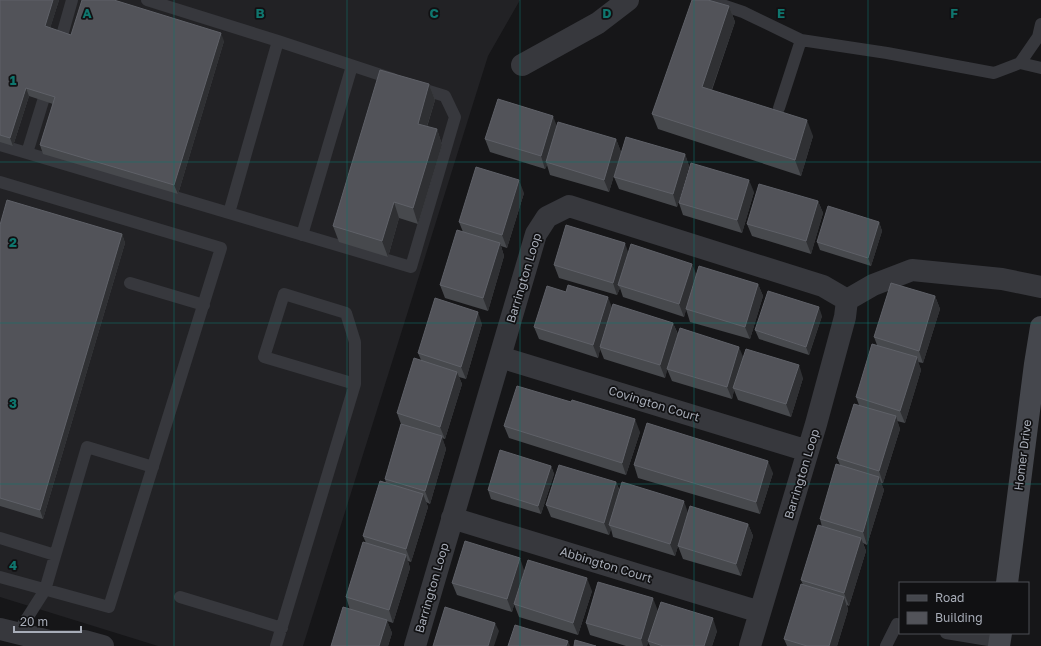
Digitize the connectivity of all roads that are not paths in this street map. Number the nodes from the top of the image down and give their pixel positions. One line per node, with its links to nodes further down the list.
1 (72, 0): 6 (lane)
2 (147, 0): 8 (lane)
3 (628, 0): 10 (street)
4 (708, 0): 7 (lane)
5 (1041, 24): 9 (lane)
6 (61, 39)
7 (801, 40): 9 (lane); 14 (lane)
8 (278, 41): 11 (lane); 18 (lane)
9 (1020, 63): 12 (lane)
10 (522, 65)
11 (352, 66): 19 (lane); 19 (lane)
12 (1041, 68)
13 (43, 101): 16 (lane)
14 (779, 108)
15 (0, 145): 16 (lane)
16 (28, 153): 18 (lane)
17 (0, 182): 23 (lane)
18 (229, 213): 19 (lane)
19 (302, 235)
20 (130, 283): 23 (lane)
21 (1041, 287): 22 (street)
22 (847, 300): 25 (street, Barrington Loop); 27 (street, Barrington Loop)
23 (204, 304): 28 (lane)
24 (1041, 327): 33 (main road, Homer Drive)
25 (500, 357): 27 (street, Covington Court); 29 (street, Barrington Loop)
26 (355, 384): 26 (lane); 38 (lane)
27 (808, 451): 36 (street, Barrington Loop)
28 (153, 467): 31 (lane); 34 (lane)
29 (452, 518): 36 (street, Abbington Court); 44 (street, Barrington Loop)
30 (0, 538): 31 (lane)
31 (55, 555): 34 (lane)
32 (0, 577): 34 (lane)
33 (1007, 582)
34 (45, 590): 39 (lane)
35 (180, 597): 38 (lane)
36 (760, 612): 45 (street, Barrington Loop)
37 (899, 625): 46 (lane)
38 (282, 628): 43 (lane)
39 (8, 631): 42 (street)
40 (954, 634): 41 (lane)
41 (1000, 640)
42 (103, 646)
43 (276, 646)
44 (415, 646)
45 (750, 646)
46 (886, 646)

